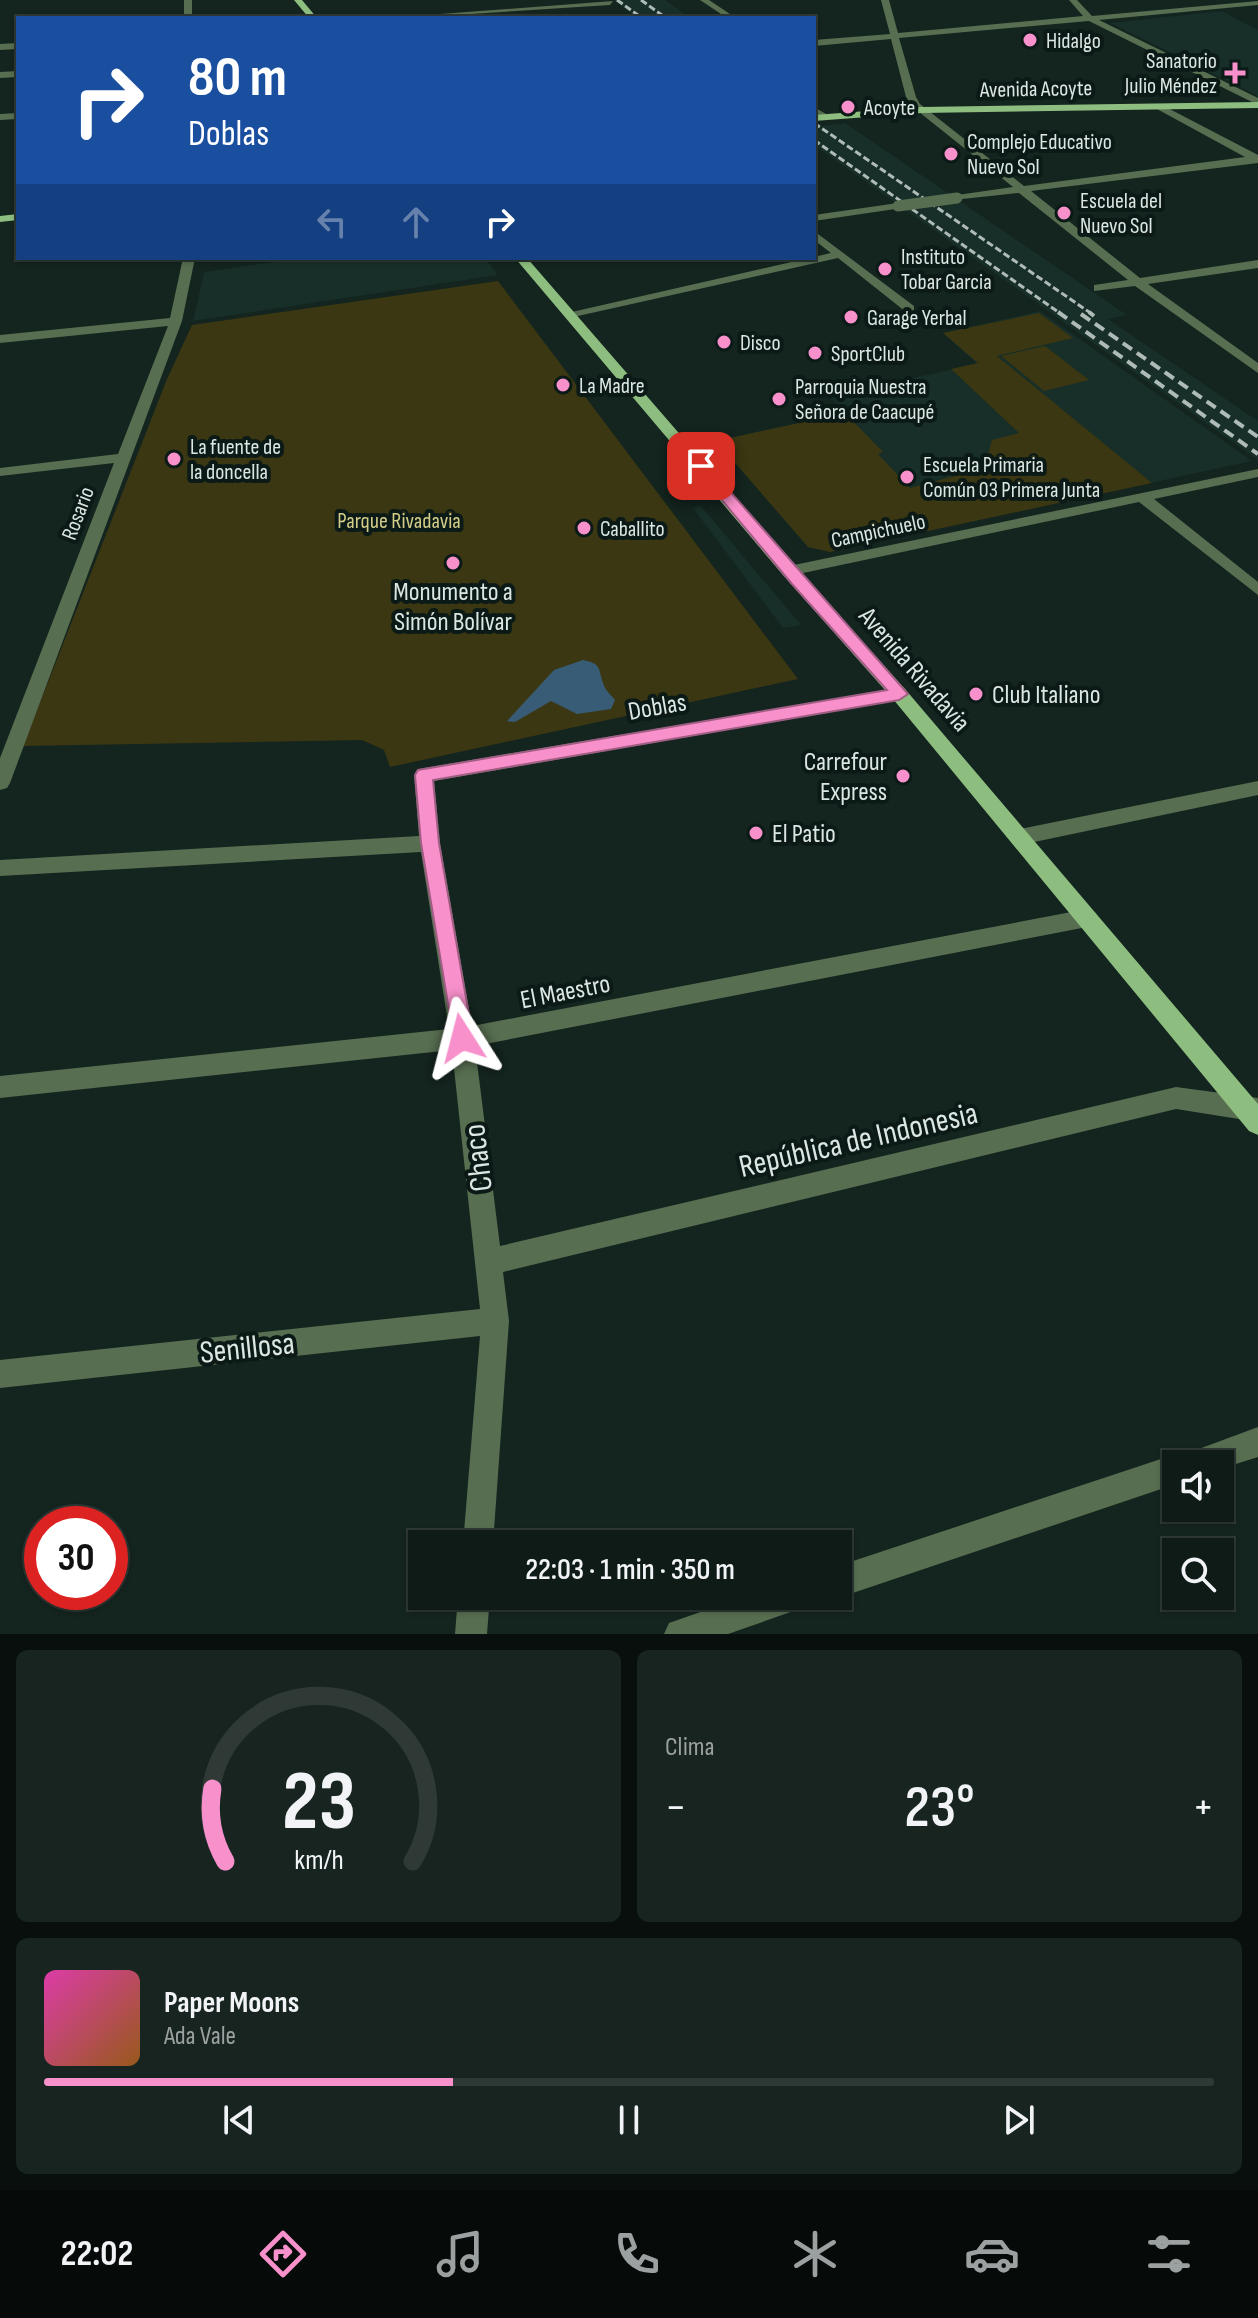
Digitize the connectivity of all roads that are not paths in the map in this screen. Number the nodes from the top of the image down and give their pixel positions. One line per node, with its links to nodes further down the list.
1 (298, 0): 9 (main road)
2 (520, 0): 8 (street)
3 (704, 0): 12 (street)
4 (885, 0): 14 (street)
5 (1073, 0): 13 (street)
6 (1255, 2): 13 (street)
7 (610, 3): 8 (street)
8 (532, 9): 10 (street); 11 (street)
9 (311, 16)
10 (439, 16)
11 (541, 16)
12 (729, 16)
13 (1088, 18): 14 (street); 16 (street)
14 (895, 36): 15 (street); 18 (street)
15 (816, 43)
16 (1258, 104): 17 (main road, Avenida Acoyte)
17 (1160, 107): 18 (main road, Avenida Acoyte); 20 (street)
18 (921, 110): 19 (main road, Avenida Acoyte); 21 (street)
19 (817, 115)
20 (1257, 158): 21 (street)
21 (1022, 189): 22 (street, bridge); 30 (street)
22 (816, 218)
23 (816, 236): 24 (street)
24 (840, 254): 25 (street); 32 (street)
25 (816, 259)
26 (189, 260): 34 (street, Rosario)
27 (523, 260): 33 (main road, Avenida Rivadavia)
28 (813, 260): 33 (street)
29 (1258, 264): 30 (street)
30 (1137, 282): 31 (street); 36 (street)
31 (1098, 288)
32 (910, 309)
33 (569, 314): 41 (main road, Avenida Rivadavia)
34 (176, 321): 35 (street); 37 (street, Rosario)
35 (0, 339)
36 (1258, 369)
37 (122, 458): 38 (street); 45 (street, Rosario)
38 (0, 472)
39 (1258, 473): 40 (street, Campichuelo)
40 (1142, 497): 41 (street, Campichuelo); 42 (street)
41 (789, 571): 43 (main road, Avenida Rivadavia)
42 (1258, 590)
43 (899, 694): 44 (street, Doblas); 47 (main road, Avenida Rivadavia)
44 (424, 775): 48 (street, Chaco)
45 (0, 783)
46 (1258, 788): 47 (street)
47 (1020, 837): 50 (main road, Avenida Rivadavia)
48 (430, 843): 49 (street); 51 (street, Chaco)
49 (0, 868)
50 (1087, 918): 51 (street, El Maestro); 53 (main road, Avenida Rivadavia)
51 (462, 1038): 52 (street, El Maestro); 54 (street, Chaco)
52 (0, 1087)
53 (1253, 1113): 54 (street, República de Indonesia)
54 (490, 1262): 55 (street, Chaco)
55 (495, 1321): 56 (street, Senillosa); 60 (street, Chaco)
56 (0, 1374)
57 (1258, 1442): 58 (street)
58 (1234, 1450)
59 (1162, 1474): 61 (street)
60 (479, 1530)
61 (852, 1577)
62 (473, 1610): 64 (street)
63 (752, 1610): 65 (street)
64 (471, 1634)
65 (680, 1634)

